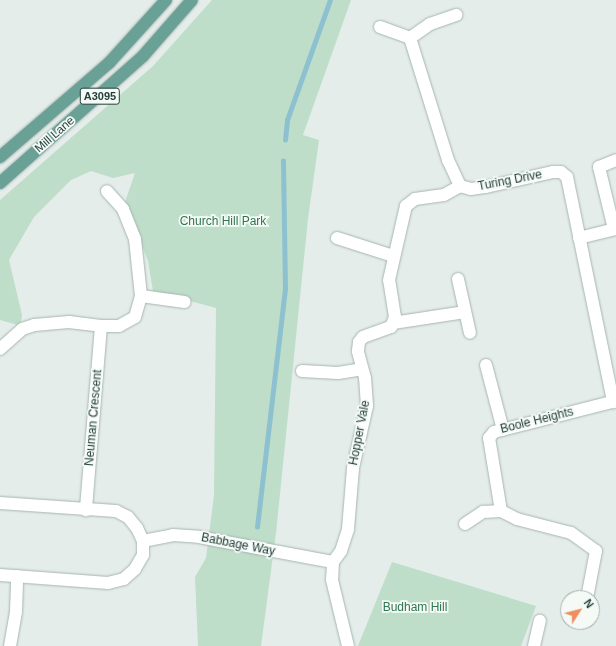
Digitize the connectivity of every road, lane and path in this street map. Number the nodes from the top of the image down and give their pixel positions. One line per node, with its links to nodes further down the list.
1 (166, 0): 6 (main road, Mill Lane / A3095)
2 (192, 0): 8 (main road, Mill Lane / A3095)
3 (456, 15): 5 (street)
4 (380, 28): 5 (street)
5 (410, 38): 9 (street, Turing Drive)
6 (0, 157)
7 (616, 160): 11 (street)
8 (0, 183)
9 (460, 186): 13 (street, Turing Drive); 14 (street)
10 (107, 191): 16 (street)
11 (615, 229): 13 (street)
12 (337, 238): 14 (street)
13 (579, 238): 26 (street, Boole Heights)
14 (393, 256): 19 (street)
15 (458, 279): 18 (street)
16 (141, 296): 17 (street); 20 (street)
17 (185, 302)
18 (466, 312): 19 (street, Hopper Vale); 21 (street)
19 (393, 323): 24 (street, Hopper Vale)
20 (101, 326): 22 (street); 29 (street, Neuman Crescent)
21 (470, 333)
22 (0, 349)
23 (486, 365): 27 (street)
24 (362, 369): 25 (street); 33 (street, Hopper Vale)
25 (302, 371)
26 (615, 401): 27 (street, Boole Heights)
27 (503, 430): 30 (street, Boole Heights)
28 (0, 504): 29 (street)
29 (86, 510): 32 (street)
30 (500, 512): 31 (street); 36 (street)
31 (465, 524)
32 (143, 541): 33 (street, Babbage Way); 35 (street)
33 (333, 562): 39 (street)
34 (0, 575): 35 (street)
35 (17, 576): 38 (street)
36 (589, 590)
37 (540, 621): 40 (street)
38 (10, 646)
39 (348, 646)
40 (534, 646)

